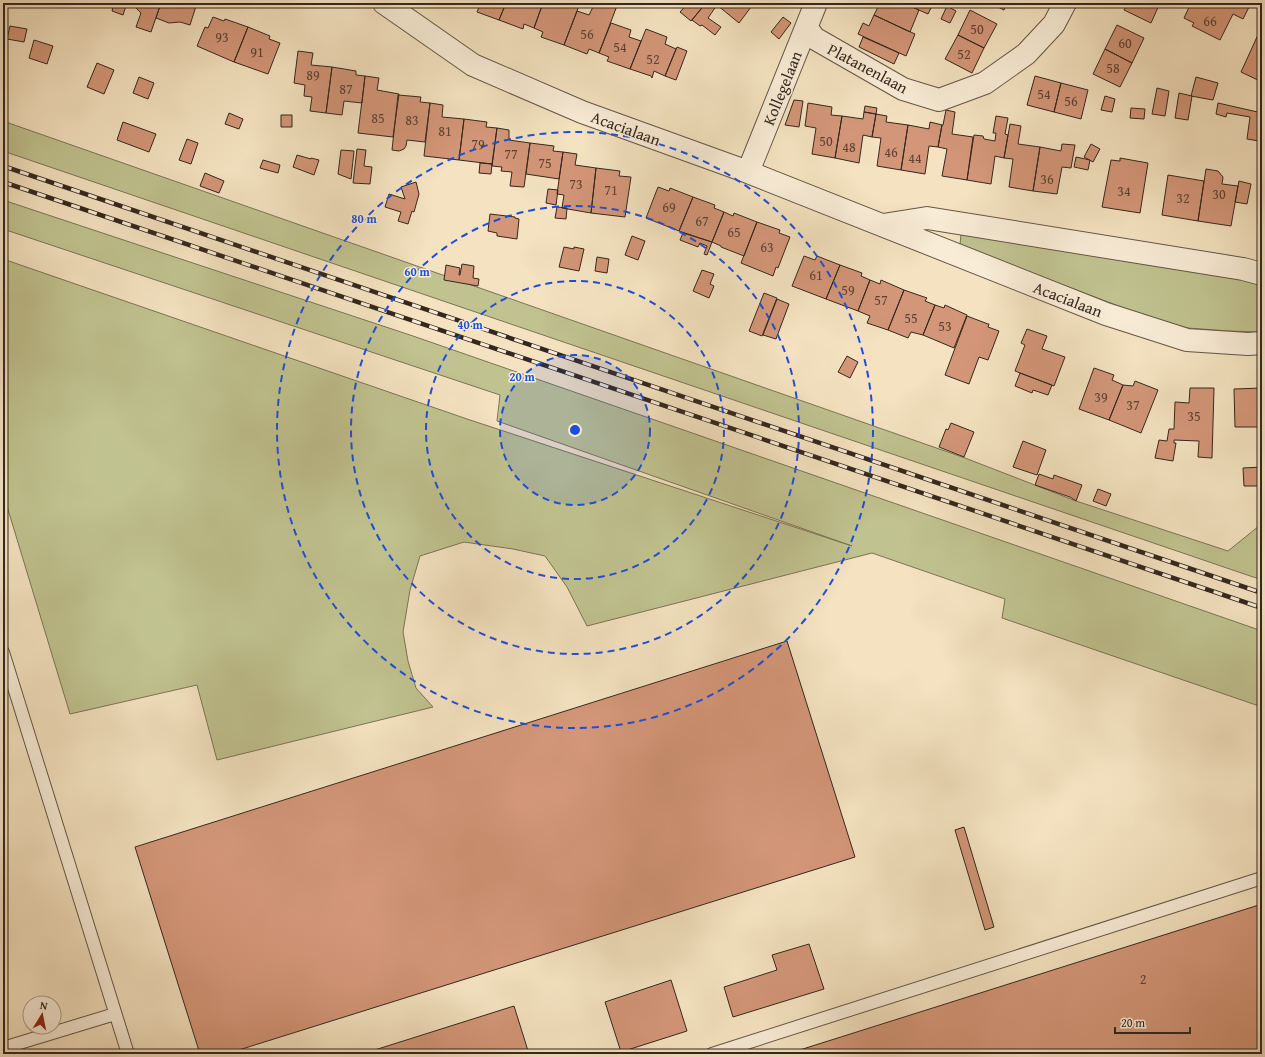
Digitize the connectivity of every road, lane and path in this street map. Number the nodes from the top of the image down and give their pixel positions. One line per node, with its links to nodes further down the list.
1 (384, 3): 5 (street, Acacialaan)
2 (816, 3): 4 (street, Kollegelaan)
3 (1065, 3): 4 (street, Platanenlaan)
4 (807, 28): 5 (street, Kollegelaan)
5 (748, 172): 6 (street, Acacialaan)
6 (882, 225): 7 (street); 8 (street, Acacialaan)
7 (1262, 274)
8 (1262, 343)
9 (3, 652): 11 (lane)
10 (1262, 878): 14 (lane)
11 (115, 1014): 12 (lane); 13 (lane)
12 (3, 1048)
13 (128, 1054)
14 (712, 1054)

